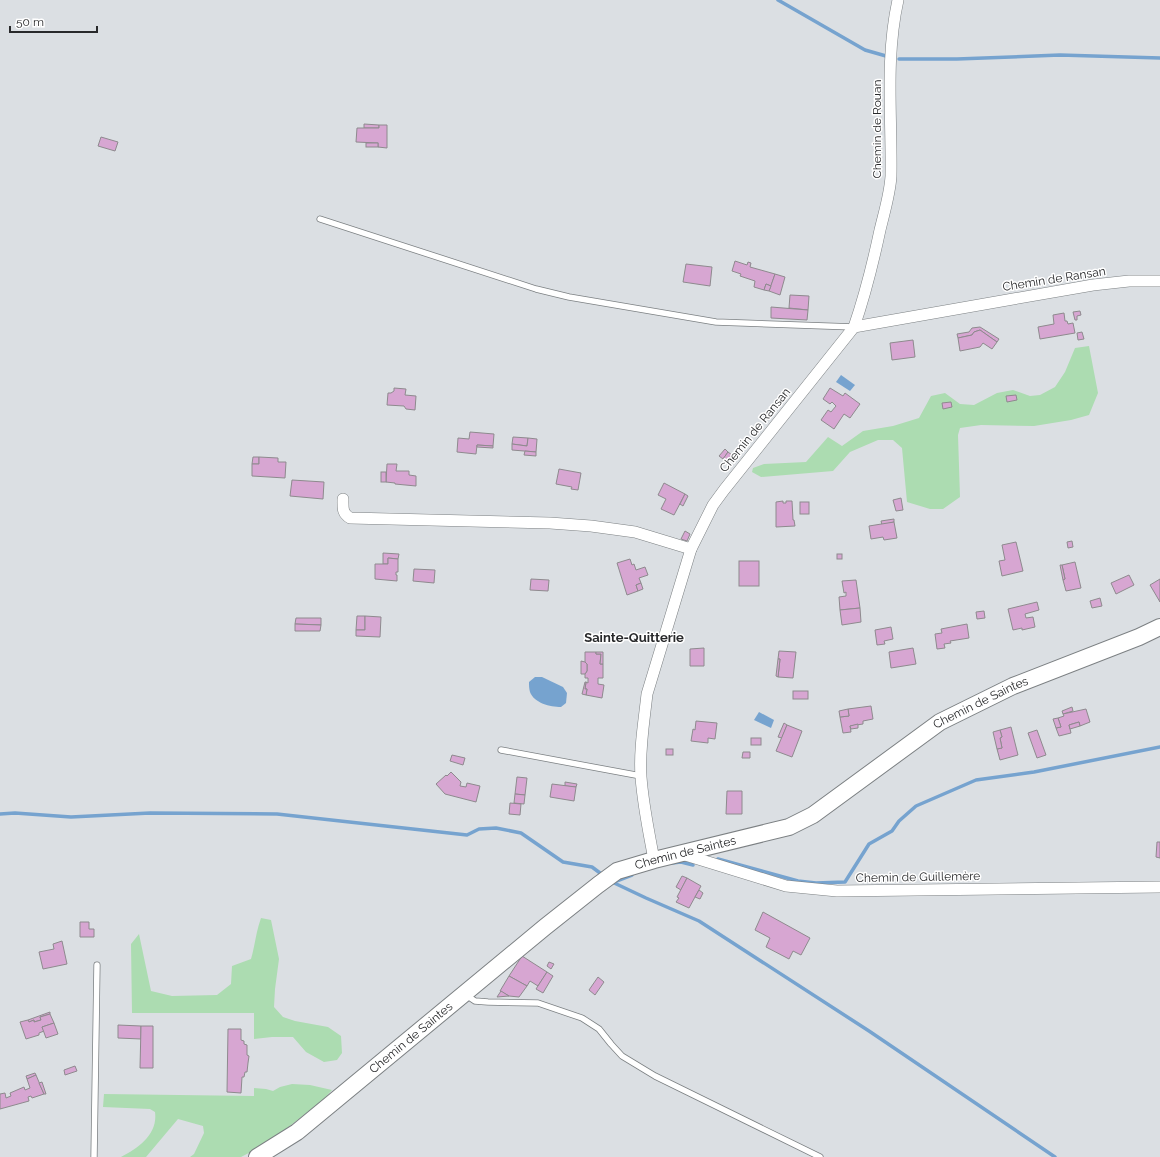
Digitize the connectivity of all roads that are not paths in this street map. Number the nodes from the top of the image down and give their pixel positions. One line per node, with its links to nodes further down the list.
1 (898, 0): 4 (street, Chemin de Rouan)
2 (320, 218): 4 (lane)
3 (1160, 281): 4 (street, Chemin de Ransan)
4 (854, 327): 6 (street, Chemin de Ransan)
5 (343, 499): 6 (street)
6 (690, 549): 9 (street, Chemin de Ransan)
7 (1160, 627): 10 (street, Chemin de Saintes)
8 (501, 750): 9 (lane)
9 (641, 776): 11 (street, Chemin de Ransan)
10 (681, 854): 11 (street, Chemin de Saintes); 12 (street, Chemin de Guillemère)
11 (654, 860): 14 (street, Chemin de Saintes)
12 (1160, 887)
13 (97, 965): 15 (lane)
14 (464, 994): 16 (street, Chemin de Saintes); 17 (lane)
15 (94, 1157)
16 (258, 1157)
17 (820, 1157)

